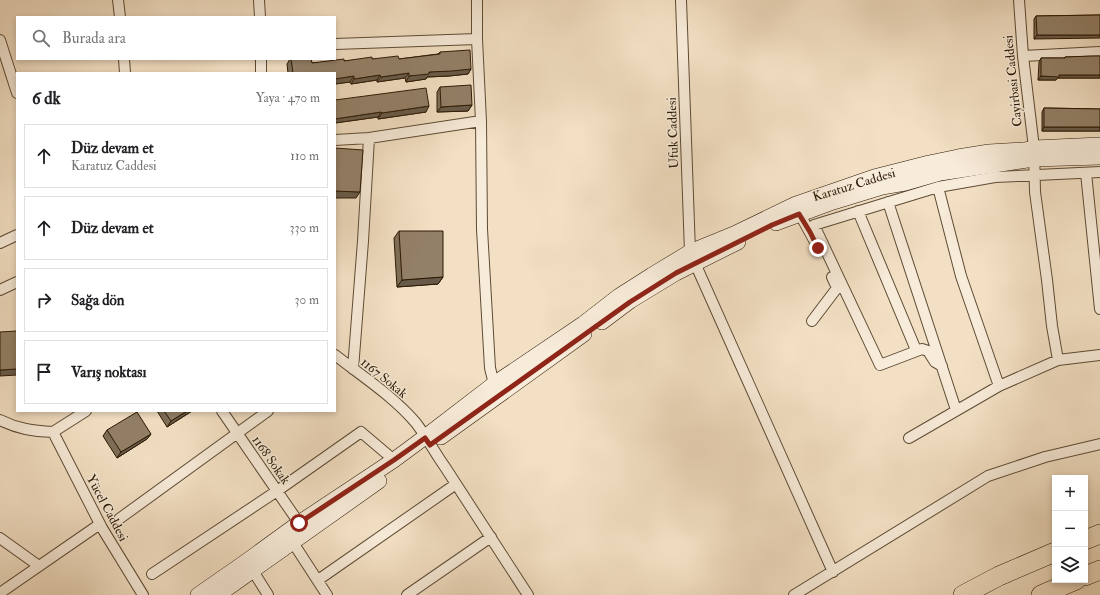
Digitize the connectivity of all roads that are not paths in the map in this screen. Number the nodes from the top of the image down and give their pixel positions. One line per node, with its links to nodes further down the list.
1 (118, 0): 6 (street)
2 (259, 0): 7 (street)
3 (477, 0): 8 (street)
4 (682, 0): 33 (street, Ufuk Caddesi)
5 (1019, 0): 12 (street, Cayirbasi Caddesi)
6 (120, 16)
7 (260, 16)
8 (477, 39): 10 (street); 18 (street)
9 (0, 40): 17 (street)
10 (336, 44)
11 (1100, 52): 12 (street)
12 (1023, 56): 22 (street, Cayirbasi Caddesi)
13 (124, 60): 15 (street)
14 (261, 60): 16 (street)
15 (125, 72)
16 (261, 72)
17 (16, 90)
18 (481, 121): 19 (street); 44 (street)
19 (369, 138): 20 (street); 43 (street)
20 (336, 140)
21 (1100, 145): 22 (street, Karatuz Caddesi)
22 (1034, 154): 23 (street); 26 (street, Cayirbasi Caddesi); 29 (street, Karatuz Caddesi)
23 (1100, 157)
24 (1100, 172): 25 (street)
25 (1086, 173): 26 (street); 36 (street)
26 (1035, 176): 27 (street); 41 (street, Cayirbasi Caddesi)
27 (938, 187): 28 (street); 45 (street)
28 (888, 202): 30 (street); 42 (street)
29 (797, 209): 33 (street, Karatuz Caddesi); 37 (street)
30 (858, 211): 38 (street); 38 (street)
31 (16, 235): 32 (street)
32 (0, 243)
33 (692, 258): 44 (street, Karatuz Caddesi); 54 (street); 71 (street)
34 (16, 282): 35 (street)
35 (0, 290)
36 (1100, 309)
37 (812, 320)
38 (916, 350): 42 (street)
39 (1100, 355): 41 (street)
40 (336, 356): 43 (street, 1167 Sokak)
41 (1058, 360): 45 (street)
42 (942, 366): 46 (street)
43 (353, 369): 54 (street, 1167 Sokak)
44 (494, 384): 54 (street, Karatuz Caddesi)
45 (999, 386): 46 (street)
46 (956, 410): 53 (street)
47 (84, 412): 51 (street)
48 (223, 412): 52 (street, 1168 Sokak)
49 (267, 412): 52 (street)
50 (0, 420): 51 (street)
51 (53, 432): 61 (street, Yücel Caddesi)
52 (236, 434): 58 (street, 1168 Sokak); 59 (street)
53 (909, 438)
54 (427, 441): 56 (street, Karatuz Caddesi); 57 (street, 1167 Sokak); 63 (street, Karatuz Caddesi)
55 (1100, 444): 71 (street)
56 (394, 460): 58 (street); 60 (street, Karatuz Caddesi)
57 (456, 484): 64 (street, 1167 Sokak); 74 (street)
58 (277, 491): 60 (street, 1168 Sokak); 72 (street)
59 (119, 518)
60 (299, 523): 63 (street, Karatuz Caddesi)
61 (100, 524): 68 (street); 77 (street, Yücel Caddesi)
62 (1100, 534): 66 (highway)
63 (290, 537): 70 (street, Karatuz Caddesi); 74 (street); 78 (street, Karatuz Caddesi)
64 (491, 537): 82 (street); 83 (street, 1167 Sokak)
65 (0, 538): 68 (street)
66 (1088, 539)
67 (1052, 553): 85 (highway)
68 (39, 566): 76 (street)
69 (1100, 570): 73 (highway)
70 (253, 571): 79 (street, Karatuz Caddesi); 80 (street)
71 (833, 572): 84 (street)
72 (152, 574)
73 (1088, 575)
74 (318, 580): 81 (street)
75 (1069, 583): 86 (highway)
76 (0, 593)
77 (142, 595)
78 (198, 595)
79 (218, 595)
80 (268, 595)
81 (327, 595)
82 (407, 595)
83 (528, 595)
84 (794, 595)
85 (962, 595)
86 (1041, 595)

